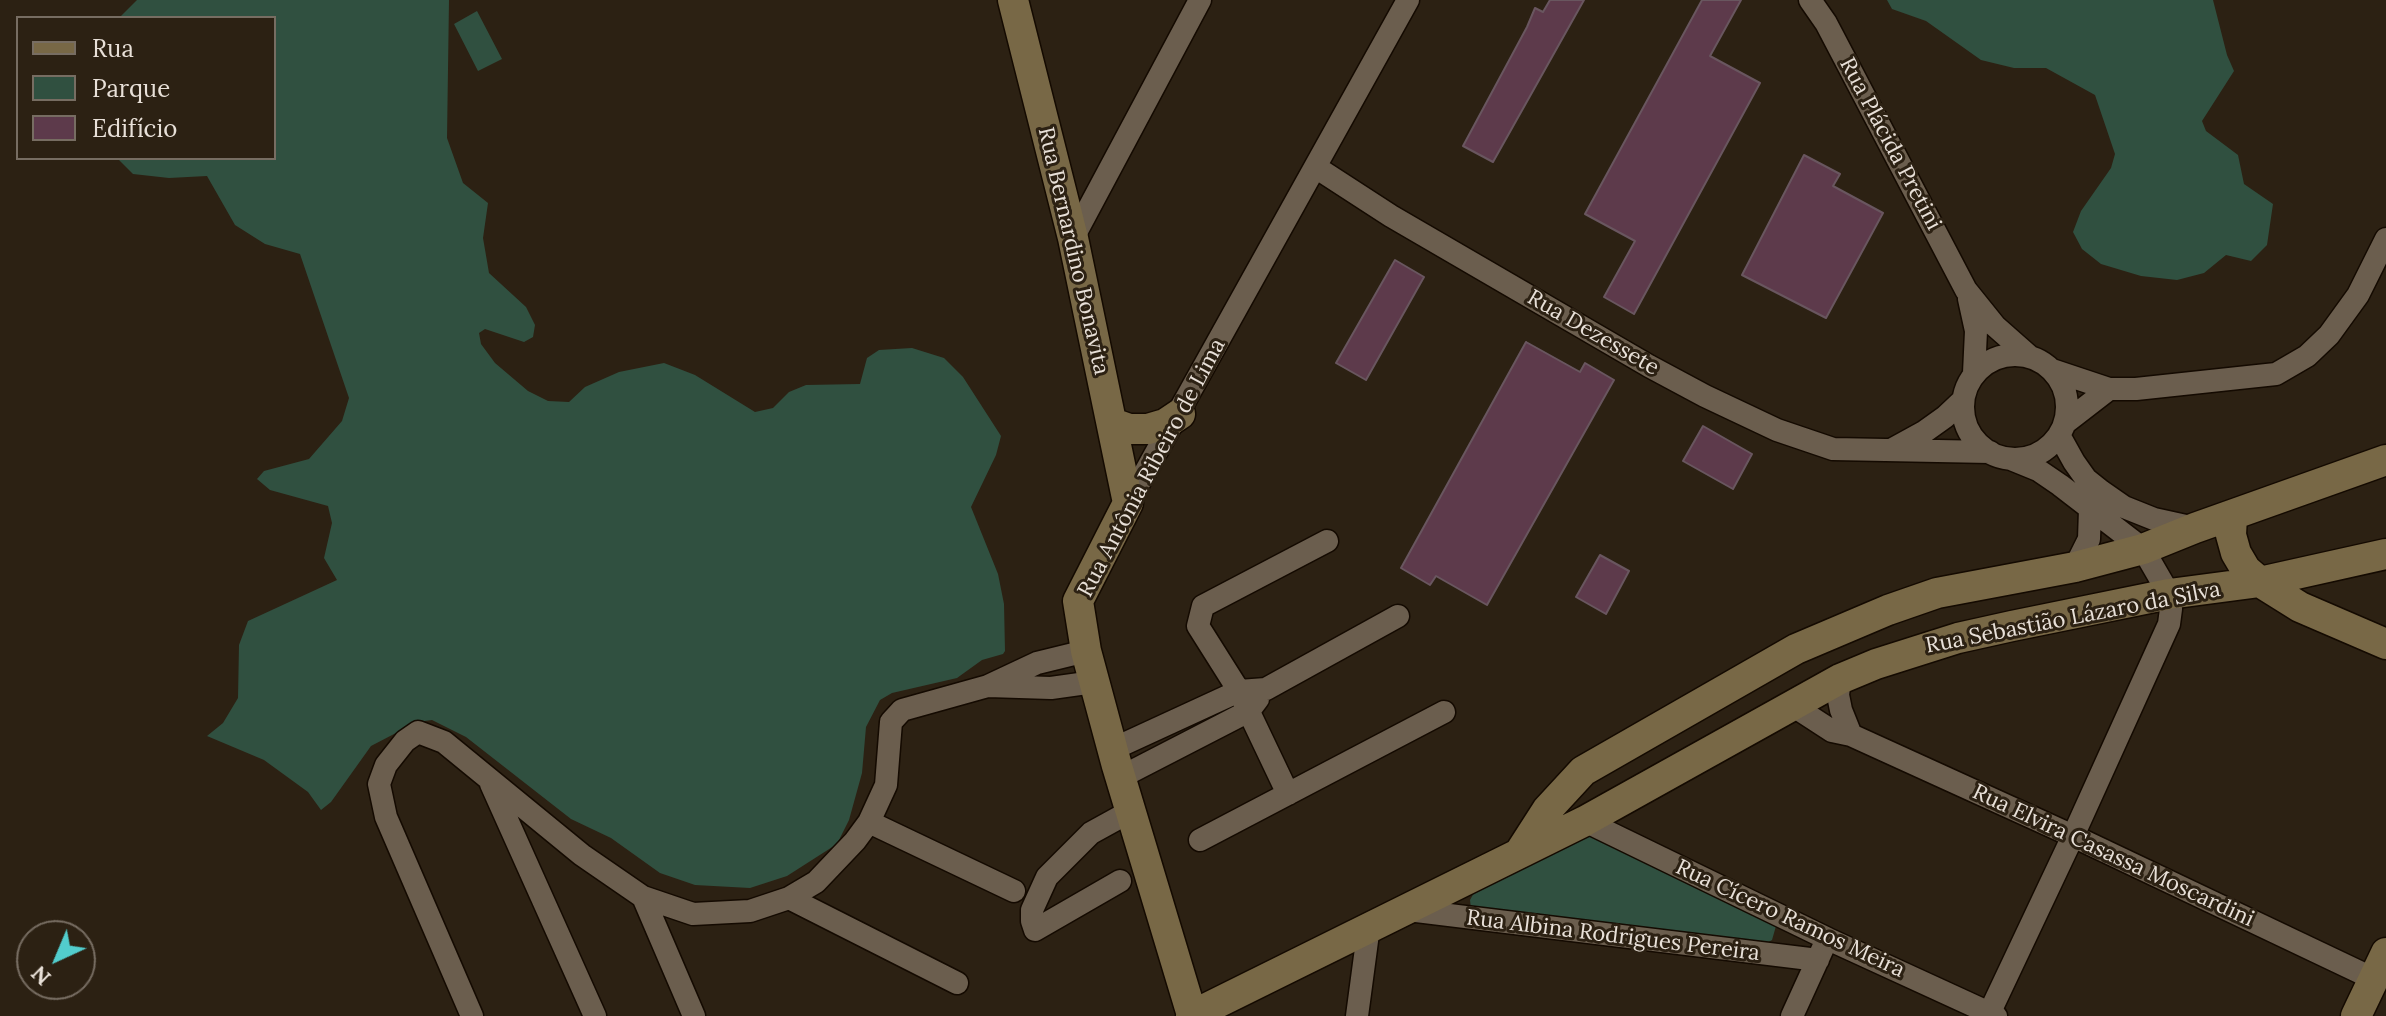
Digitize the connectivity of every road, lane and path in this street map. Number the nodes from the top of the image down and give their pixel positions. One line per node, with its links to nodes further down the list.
1 (1013, 0): 6 (street, Rua Bernardino Bonavita)
2 (1200, 0): 6 (street)
3 (1408, 0): 5 (street, Rua Antônia Ribeiro de Lima)
4 (1810, 0): 8 (street, Rua Plácida Pretini)
5 (1317, 168): 14 (street, Rua Antônia Ribeiro de Lima); 17 (street, Rua Dezessete)
6 (1073, 238): 15 (street, Rua Bernardino Bonavita)
7 (2386, 239): 12 (street)
8 (1966, 290): 9 (street, Rua Plácida Pretini); 11 (street, Rua Plácida Pretini)
9 (2029, 356): 10 (street); 11 (street)
10 (2052, 370): 12 (street); 16 (street)
11 (1974, 373): 13 (street)
12 (2109, 389): 16 (street)
13 (1963, 400): 17 (street); 18 (street)
14 (1180, 414): 15 (street); 20 (street, Rua Antônia Ribeiro de Lima)
15 (1112, 423): 20 (street, Rua Bernardino Bonavita)
16 (2062, 429): 18 (street); 23 (street)
17 (1888, 452): 18 (street, Rua Dezessete)
18 (2001, 455): 21 (street)
19 (2386, 460): 22 (street)
20 (1128, 503): 34 (street, Rua Antônia Ribeiro de Lima)
21 (2090, 509): 25 (street); 27 (street)
22 (2232, 516): 23 (street); 29 (street)
23 (2195, 528): 25 (street)
24 (1327, 541): 38 (street)
25 (2143, 549): 27 (street); 30 (street)
26 (2386, 554): 28 (street, Rua Sebastião Lázaro da Silva)
27 (2075, 567): 50 (street)
28 (2324, 568): 29 (street, Rua Sebastião Lázaro da Silva); 32 (street)
29 (2260, 582): 30 (street, Rua Sebastião Lázaro da Silva); 32 (street)
30 (2169, 594): 35 (street, Rua Sebastião Lázaro da Silva); 48 (street)
31 (1398, 616): 38 (street)
32 (2329, 619): 33 (street)
33 (2386, 644)
34 (1086, 651): 36 (street, Rua Antônia Ribeiro de Lima); 37 (street)
35 (1840, 679): 39 (street, Rua Sebastião Lázaro da Silva); 41 (street)
36 (1094, 682): 37 (street); 42 (street, Rua Antônia Ribeiro de Lima)
37 (988, 686): 47 (street)
38 (1244, 701): 42 (street); 44 (street)
39 (1792, 705): 41 (street, Rua Elvira Casassa Moscardini); 46 (street, Rua Sebastião Lázaro da Silva)
40 (1444, 712): 44 (street)
41 (1851, 735): 48 (street, Rua Elvira Casassa Moscardini)
42 (1117, 763): 45 (street, Rua Antônia Ribeiro de Lima)
43 (488, 779): 53 (street); 62 (street); 63 (street)
44 (1288, 794): 49 (street)
45 (1131, 811): 51 (street); 65 (street, Rua Antônia Ribeiro de Lima)
46 (1585, 821): 50 (street, Rua Sebastião Lázaro da Silva); 57 (street, Rua Cícero Ramos Meira)
47 (869, 822): 52 (street); 54 (street)
48 (2073, 836): 59 (street, Rua Elvira Casassa Moscardini); 61 (street)
49 (1200, 840)
50 (1520, 854): 55 (street, Rua Sebastião Lázaro da Silva)
51 (1120, 881)
52 (1014, 891)
53 (643, 897): 54 (street); 64 (street)
54 (789, 898): 60 (street)
55 (1408, 910): 56 (street, Rua Sebastião Lázaro da Silva); 58 (street, Rua Albina Rodrigues Pereira)
56 (1369, 926): 65 (street, Rua Sebastião Lázaro da Silva); 66 (street)
57 (1828, 939): 58 (street); 61 (street, Rua Cícero Ramos Meira)
58 (1818, 960): 67 (street)
59 (2380, 966): 68 (street)
60 (957, 983)
61 (1991, 1015)
62 (472, 1016)
63 (595, 1016)
64 (694, 1016)
65 (1192, 1016)
66 (1357, 1016)
67 (1792, 1016)
68 (2356, 1016)

